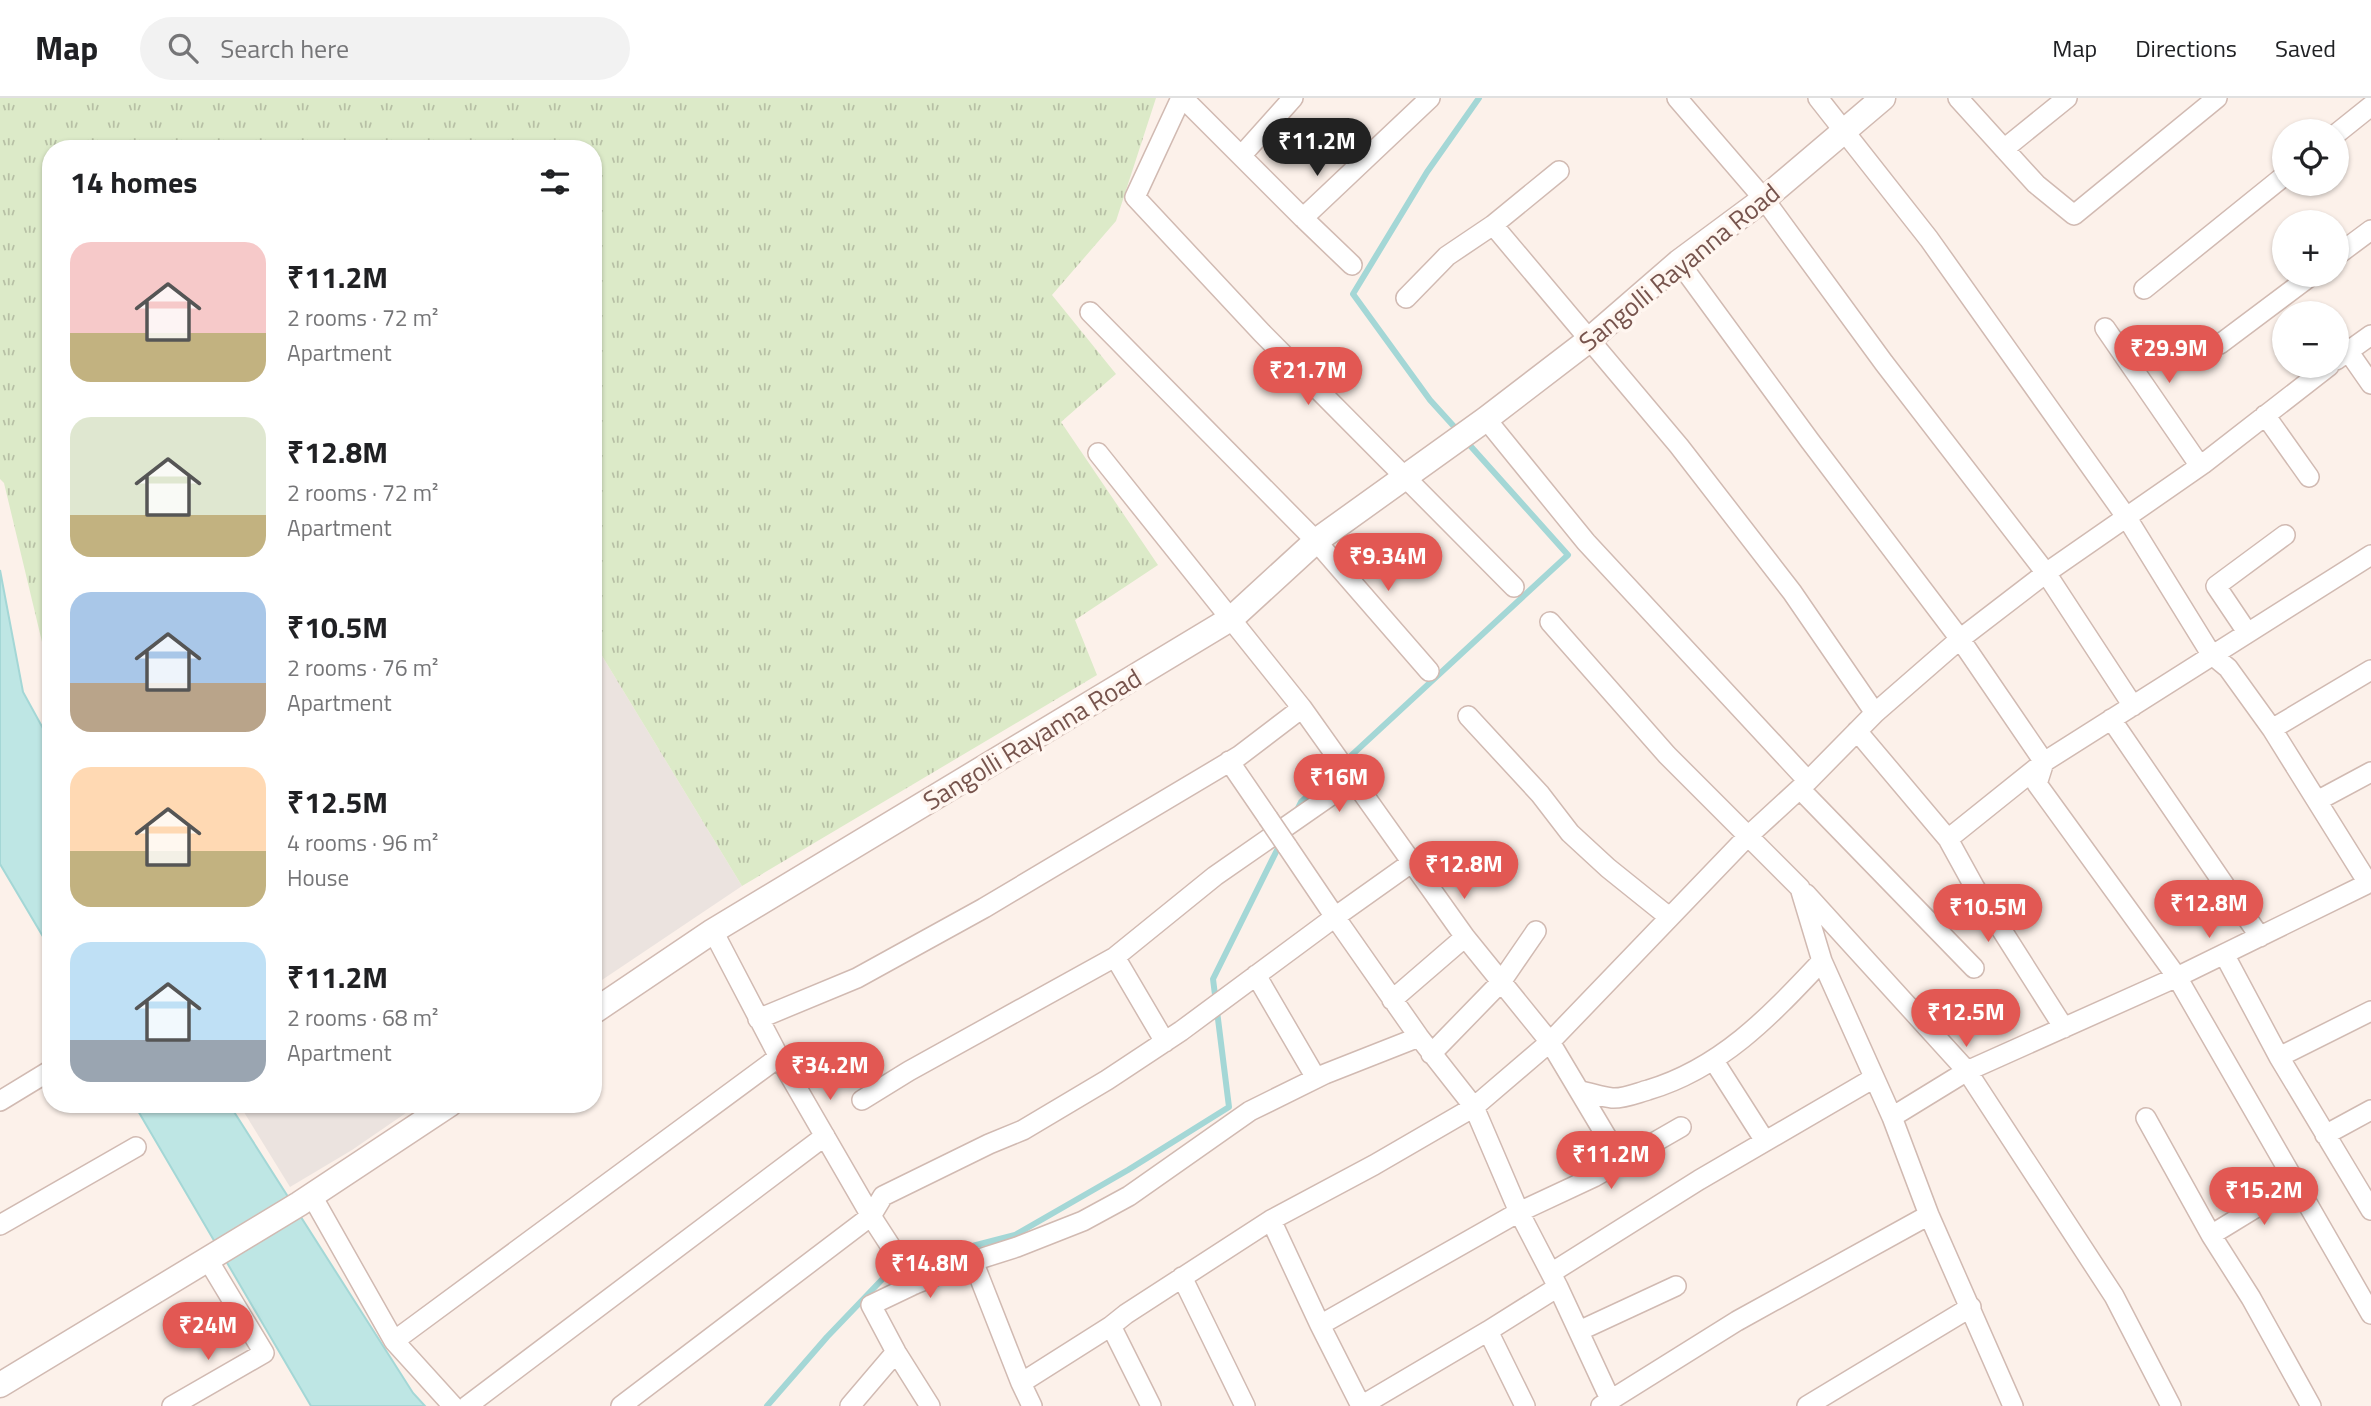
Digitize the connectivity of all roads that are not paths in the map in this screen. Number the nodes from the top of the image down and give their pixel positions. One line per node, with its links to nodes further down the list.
1 (1182, 98): 14 (street); 40 (street)
2 (1293, 98): 14 (street)
3 (1430, 98): 18 (street)
4 (1677, 98): 17 (street)
5 (1818, 98): 12 (street)
6 (1883, 98): 12 (street, Sangolli Rayanna Road)
7 (1958, 98): 13 (street)
8 (2067, 98): 13 (street)
9 (2217, 98): 13 (street)
10 (2371, 106): 11 (street)
11 (2349, 124)
12 (1845, 129): 17 (street, Sangolli Rayanna Road); 42 (street)
13 (2004, 149)
14 (1241, 156): 18 (street)
15 (1559, 171): 19 (street)
16 (2272, 186): 25 (street)
17 (1764, 199): 22 (street, Sangolli Rayanna Road); 46 (street)
18 (1303, 218): 23 (street)
19 (1493, 225): 26 (street); 30 (street)
20 (2371, 230): 21 (street)
21 (2349, 246)
22 (1679, 262): 30 (street, Sangolli Rayanna Road); 51 (street)
23 (1352, 265)
24 (2296, 287): 31 (street)
25 (2144, 289)
26 (1406, 298)
27 (1090, 312): 44 (street)
28 (2105, 328): 39 (street)
29 (2371, 335): 32 (street)
30 (1589, 340): 37 (street, Sangolli Rayanna Road); 57 (street)
31 (2220, 344)
32 (2349, 351)
33 (2349, 363): 35 (street)
34 (2313, 378): 36 (street)
35 (2371, 384)
36 (2264, 415): 39 (street); 41 (street)
37 (1470, 431): 40 (street, Sangolli Rayanna Road); 66 (street)
38 (1098, 453): 48 (street)
39 (2200, 466): 42 (street)
40 (1406, 476): 44 (street, Sangolli Rayanna Road); 47 (street)
41 (2309, 477)
42 (2127, 518): 46 (street); 52 (street)
43 (2285, 535): 50 (street)
44 (1316, 541): 48 (street, Sangolli Rayanna Road); 54 (street)
45 (2371, 555): 50 (street)
46 (2046, 573): 51 (street); 55 (street)
47 (1514, 587)
48 (1232, 618): 56 (street); 76 (street, Sangolli Rayanna Road)
49 (1550, 622): 69 (street)
50 (2247, 632): 52 (street)
51 (1960, 639): 57 (street); 63 (street)
52 (2211, 654): 55 (street); 60 (street)
53 (2371, 670): 60 (street)
54 (1429, 671)
55 (2133, 706): 59 (street)
56 (1302, 708): 62 (street); 65 (street)
57 (1875, 713): 61 (street)
58 (1468, 716): 75 (street)
59 (2111, 719): 63 (street); 79 (street)
60 (2272, 729): 67 (street)
61 (1857, 731): 66 (street); 70 (street)
62 (1230, 761): 68 (street); 90 (street)
63 (2044, 762): 70 (street); 85 (street)
64 (2371, 772): 67 (street)
65 (1353, 780): 68 (street); 71 (street)
66 (1804, 785): 69 (street); 83 (street)
67 (2317, 801): 72 (street)
68 (1278, 832): 74 (street); 81 (street)
69 (1747, 837): 73 (street); 75 (street)
70 (1948, 839): 91 (street)
71 (1411, 863): 74 (street); 78 (street)
72 (2370, 882): 79 (street)
73 (1800, 888): 82 (street); 99 (street)
74 (1335, 917): 84 (street); 87 (street)
75 (1669, 917): 94 (street)
76 (713, 931): 88 (street, Sangolli Rayanna Road); 90 (street)
77 (1536, 931): 86 (street)
78 (1465, 937): 86 (street); 87 (street)
79 (2260, 937): 80 (street)
80 (2224, 954): 85 (street); 97 (street)
81 (1115, 957): 93 (street); 104 (street)
82 (1822, 961): 98 (street); 102 (street)
83 (1974, 968)
84 (1256, 975): 93 (street); 101 (street)
85 (2177, 977): 91 (street); 117 (street)
86 (1501, 982): 94 (street); 95 (street)
87 (1392, 1000): 92 (street)
88 (602, 1006)
89 (2371, 1011): 97 (street)
90 (758, 1019): 96 (street)
91 (2064, 1028): 99 (street)
92 (1419, 1037): 95 (street); 101 (street)
93 (1165, 1042): 122 (street)
94 (1550, 1042): 103 (street); 106 (street)
95 (1431, 1054): 106 (street)
96 (779, 1057): 113 (street); 138 (street)
97 (2279, 1058): 112 (street)
98 (1714, 1061): 103 (street); 114 (street)
99 (1968, 1071): 109 (street); 156 (street)
100 (42, 1075): 105 (street)
101 (1316, 1078): 127 (street)
102 (1874, 1078): 109 (street); 114 (street)
103 (1581, 1091): 116 (street)
104 (862, 1100)
105 (0, 1101)
106 (1474, 1107): 120 (street); 123 (street)
107 (2371, 1110): 112 (street)
108 (436, 1113): 118 (street)
109 (1892, 1117): 121 (street)
110 (2146, 1118): 125 (street)
111 (1681, 1127): 116 (street)
112 (2325, 1135): 119 (street)
113 (825, 1136): 122 (street); 146 (street)
114 (1765, 1141): 130 (street)
115 (136, 1147): 124 (street)
116 (1621, 1161): 120 (street)
117 (2296, 1184): 125 (street); 133 (street)
118 (306, 1200): 126 (street); 138 (street)
119 (2371, 1210)
120 (1518, 1212): 130 (street); 134 (street)
121 (1929, 1215): 132 (street); 142 (street)
122 (871, 1216): 128 (street); 147 (street)
123 (1271, 1220): 129 (street); 134 (street)
124 (0, 1225)
125 (2211, 1235): 157 (street)
126 (213, 1257): 141 (street); 144 (street)
127 (973, 1261): 128 (street); 140 (street)
128 (912, 1278): 139 (street)
129 (1182, 1278): 135 (street); 152 (street)
130 (1554, 1280): 136 (street); 137 (street)
131 (1676, 1286): 137 (street)
132 (1971, 1307): 143 (street); 155 (street)
133 (2371, 1314)
134 (1320, 1325): 153 (street)
135 (1111, 1326): 140 (street); 151 (street)
136 (1488, 1331): 153 (street); 154 (street)
137 (1578, 1331): 142 (street)
138 (394, 1341): 145 (street)
139 (896, 1352): 148 (street); 149 (street)
140 (1021, 1383): 150 (street)
141 (0, 1385)
142 (1605, 1403)
143 (2010, 1405)
144 (172, 1406)
145 (453, 1406)
146 (467, 1406)
147 (621, 1406)
148 (850, 1406)
149 (930, 1406)
150 (1032, 1406)
151 (1150, 1406)
152 (1245, 1406)
153 (1361, 1406)
154 (1525, 1406)
155 (1807, 1406)
156 (2171, 1406)
157 (2311, 1406)

